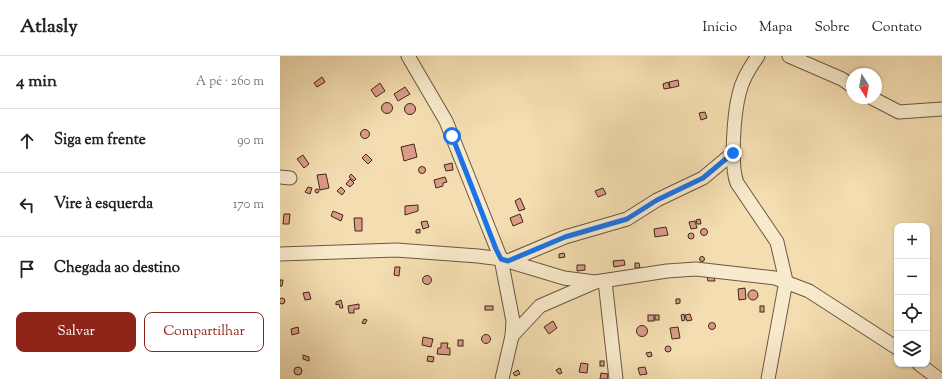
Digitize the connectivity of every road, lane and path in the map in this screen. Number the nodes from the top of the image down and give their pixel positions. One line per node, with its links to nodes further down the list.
1 (408, 56): 9 (street)
2 (758, 56): 7 (street)
3 (789, 56): 4 (street)
4 (846, 82)
5 (882, 103): 6 (street)
6 (942, 109)
7 (733, 153): 9 (street); 11 (street)
8 (280, 254): 9 (street)
9 (504, 260): 10 (street); 12 (street)
10 (600, 281): 11 (street); 12 (street); 16 (street)
11 (786, 281): 13 (street); 17 (street)
12 (512, 336): 15 (street)
13 (894, 346)
14 (923, 367): 18 (street)
15 (502, 379)
16 (616, 379)
17 (768, 379)
18 (939, 379)

